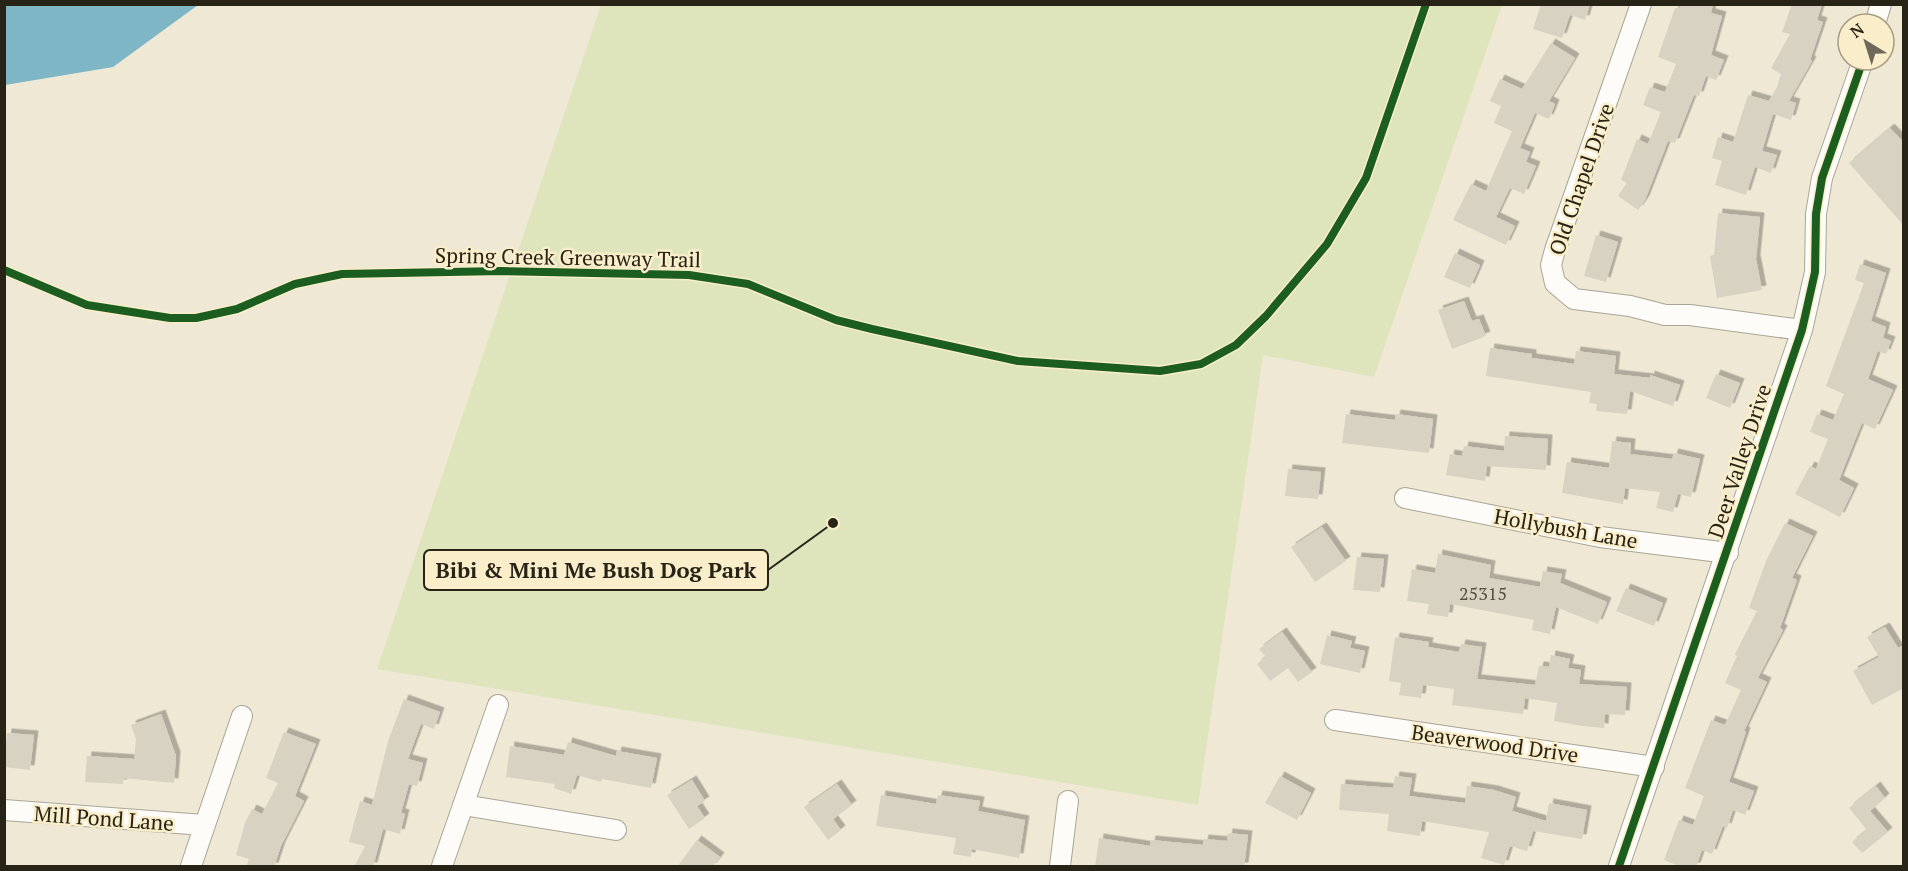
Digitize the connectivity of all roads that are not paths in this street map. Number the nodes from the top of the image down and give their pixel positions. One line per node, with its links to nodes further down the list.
1 (1641, 4): 3 (street, Old Chapel Drive)
2 (1859, 72): 3 (street, Deer Valley Drive)
3 (1802, 330): 5 (street, Deer Valley Drive)
4 (1405, 498): 5 (street, Hollybush Lane)
5 (1728, 553): 9 (street, Deer Valley Drive)
6 (498, 705): 11 (street)
7 (242, 716): 13 (street)
8 (1335, 720): 9 (street, Beaverwood Drive)
9 (1654, 767): 18 (street, Deer Valley Drive)
10 (1068, 801): 17 (street)
11 (463, 805): 14 (street); 16 (street)
12 (4, 810): 13 (street, Mill Pond Lane)
13 (204, 825): 15 (street)
14 (616, 830)
15 (191, 867)
16 (442, 867)
17 (1060, 867)
18 (1619, 867)

